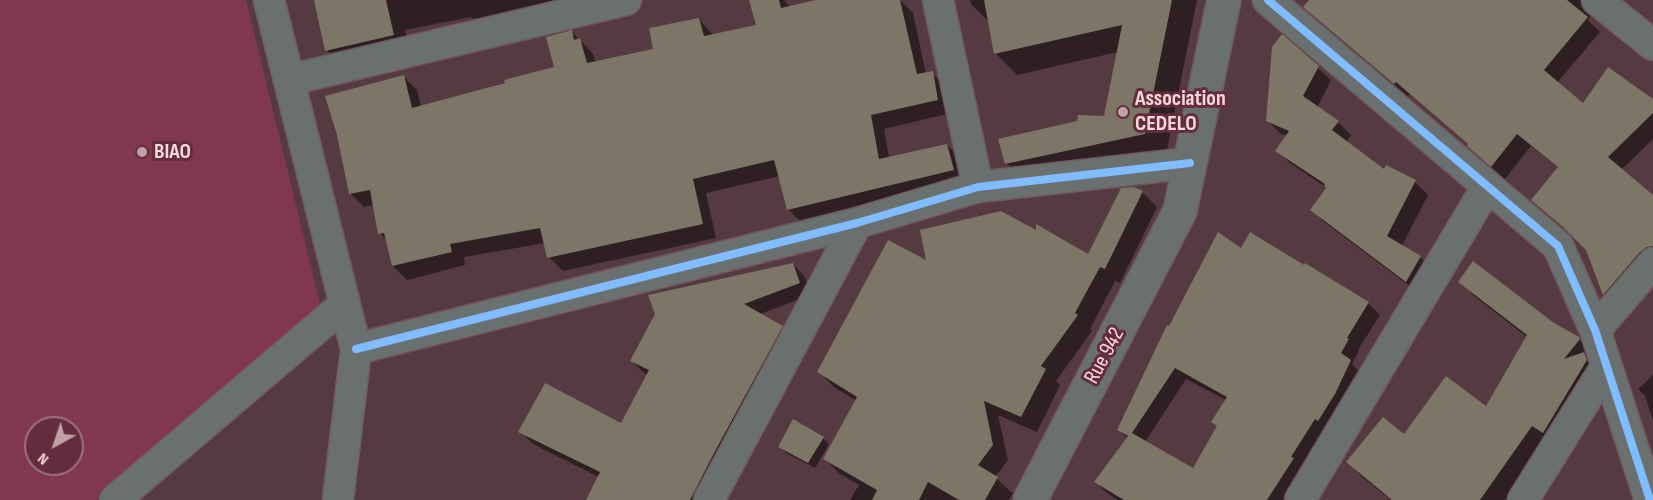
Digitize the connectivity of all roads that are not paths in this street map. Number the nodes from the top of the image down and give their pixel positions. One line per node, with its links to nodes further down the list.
1 (269, 0): 8 (street)
2 (626, 0): 8 (street)
3 (938, 0): 10 (street)
4 (1224, 0): 9 (street, Rue 942)
5 (1268, 0): 11 (street)
6 (1597, 0): 7 (street)
7 (1653, 45)
8 (289, 80): 14 (street)
9 (1190, 163): 10 (street); 21 (street, Rue 942)
10 (978, 187): 12 (street)
11 (1487, 187): 15 (street); 22 (street)
12 (857, 223): 16 (street); 20 (street)
13 (1653, 263): 15 (street)
14 (345, 303): 16 (street); 18 (street)
15 (1595, 330): 17 (street)
16 (356, 349): 19 (street)
17 (1606, 367): 23 (street); 24 (street)
18 (115, 500)
19 (338, 500)
20 (709, 500)
21 (1030, 500)
22 (1300, 500)
23 (1523, 500)
24 (1650, 500)

